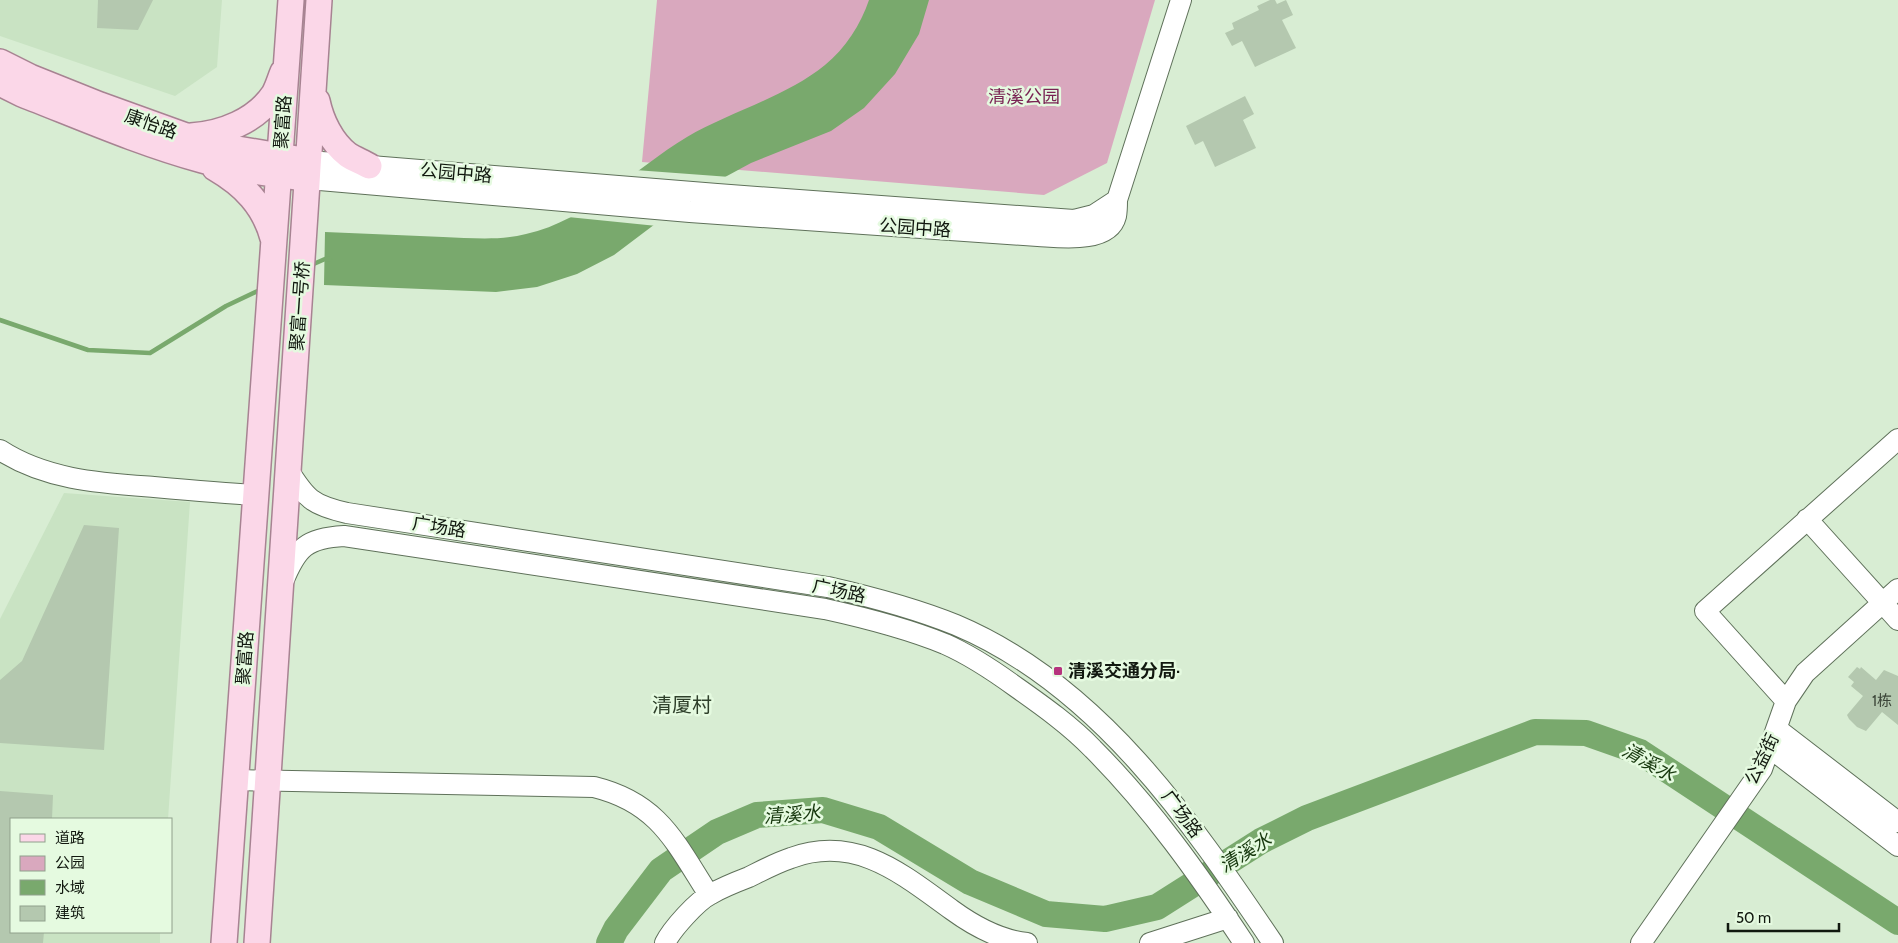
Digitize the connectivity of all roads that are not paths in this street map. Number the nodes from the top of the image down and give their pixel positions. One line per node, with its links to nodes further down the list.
1 (291, 0): 5 (main road, 聚富路)
2 (319, 0): 7 (main road, 聚富路)
3 (1179, 6): 13 (street, 公园中路)
4 (0, 62): 8 (main road, 康怡路)
5 (287, 63): 8 (main road); 10 (main road, 聚富路)
6 (0, 83): 9 (main road, 康怡路)
7 (314, 87): 11 (main road); 12 (main road, 聚富路)
8 (185, 137): 10 (main road, 康怡路)
9 (203, 161): 10 (main road, 康怡路); 15 (main road)
10 (280, 166): 12 (main road, 康怡路); 15 (main road, 聚富路)
11 (369, 166): 12 (street, 公园中路); 13 (street, 公园中路)
12 (309, 170): 13 (street, 公园中路); 14 (main road, 聚富路)
13 (1117, 200)
14 (304, 240): 17 (main road, 聚富一号桥)
15 (274, 243): 16 (main road, 聚富一号桥)
16 (265, 372): 21 (main road, 聚富路)
17 (295, 372): 20 (main road, 聚富路)
18 (1898, 439): 22 (street)
19 (0, 450): 21 (street)
20 (287, 468): 24 (main road, 聚富路); 42 (street, 广场路)
21 (256, 495): 30 (main road, 聚富路)
22 (1807, 520): 25 (street); 27 (street)
23 (1898, 589): 25 (street, 公益街)
24 (280, 590): 31 (main road, 聚富路); 35 (street, 广场路)
25 (1883, 603): 26 (street); 27 (street, 公益街)
26 (1898, 620)
27 (1786, 701): 28 (street, 公益街)
28 (1777, 729): 29 (street, 公益街); 32 (street)
29 (1770, 748): 33 (street); 43 (street, 公益街)
30 (236, 780): 31 (street); 36 (main road, 聚富路)
31 (268, 780): 34 (street); 37 (main road, 聚富路)
32 (1898, 822)
33 (1898, 846)
34 (709, 894): 38 (street); 39 (street)
35 (1226, 916): 40 (street); 41 (street, 广场路)
36 (224, 943)
37 (257, 943)
38 (664, 943)
39 (1027, 943)
40 (1150, 943)
41 (1244, 943)
42 (1272, 943)
43 (1641, 943)

